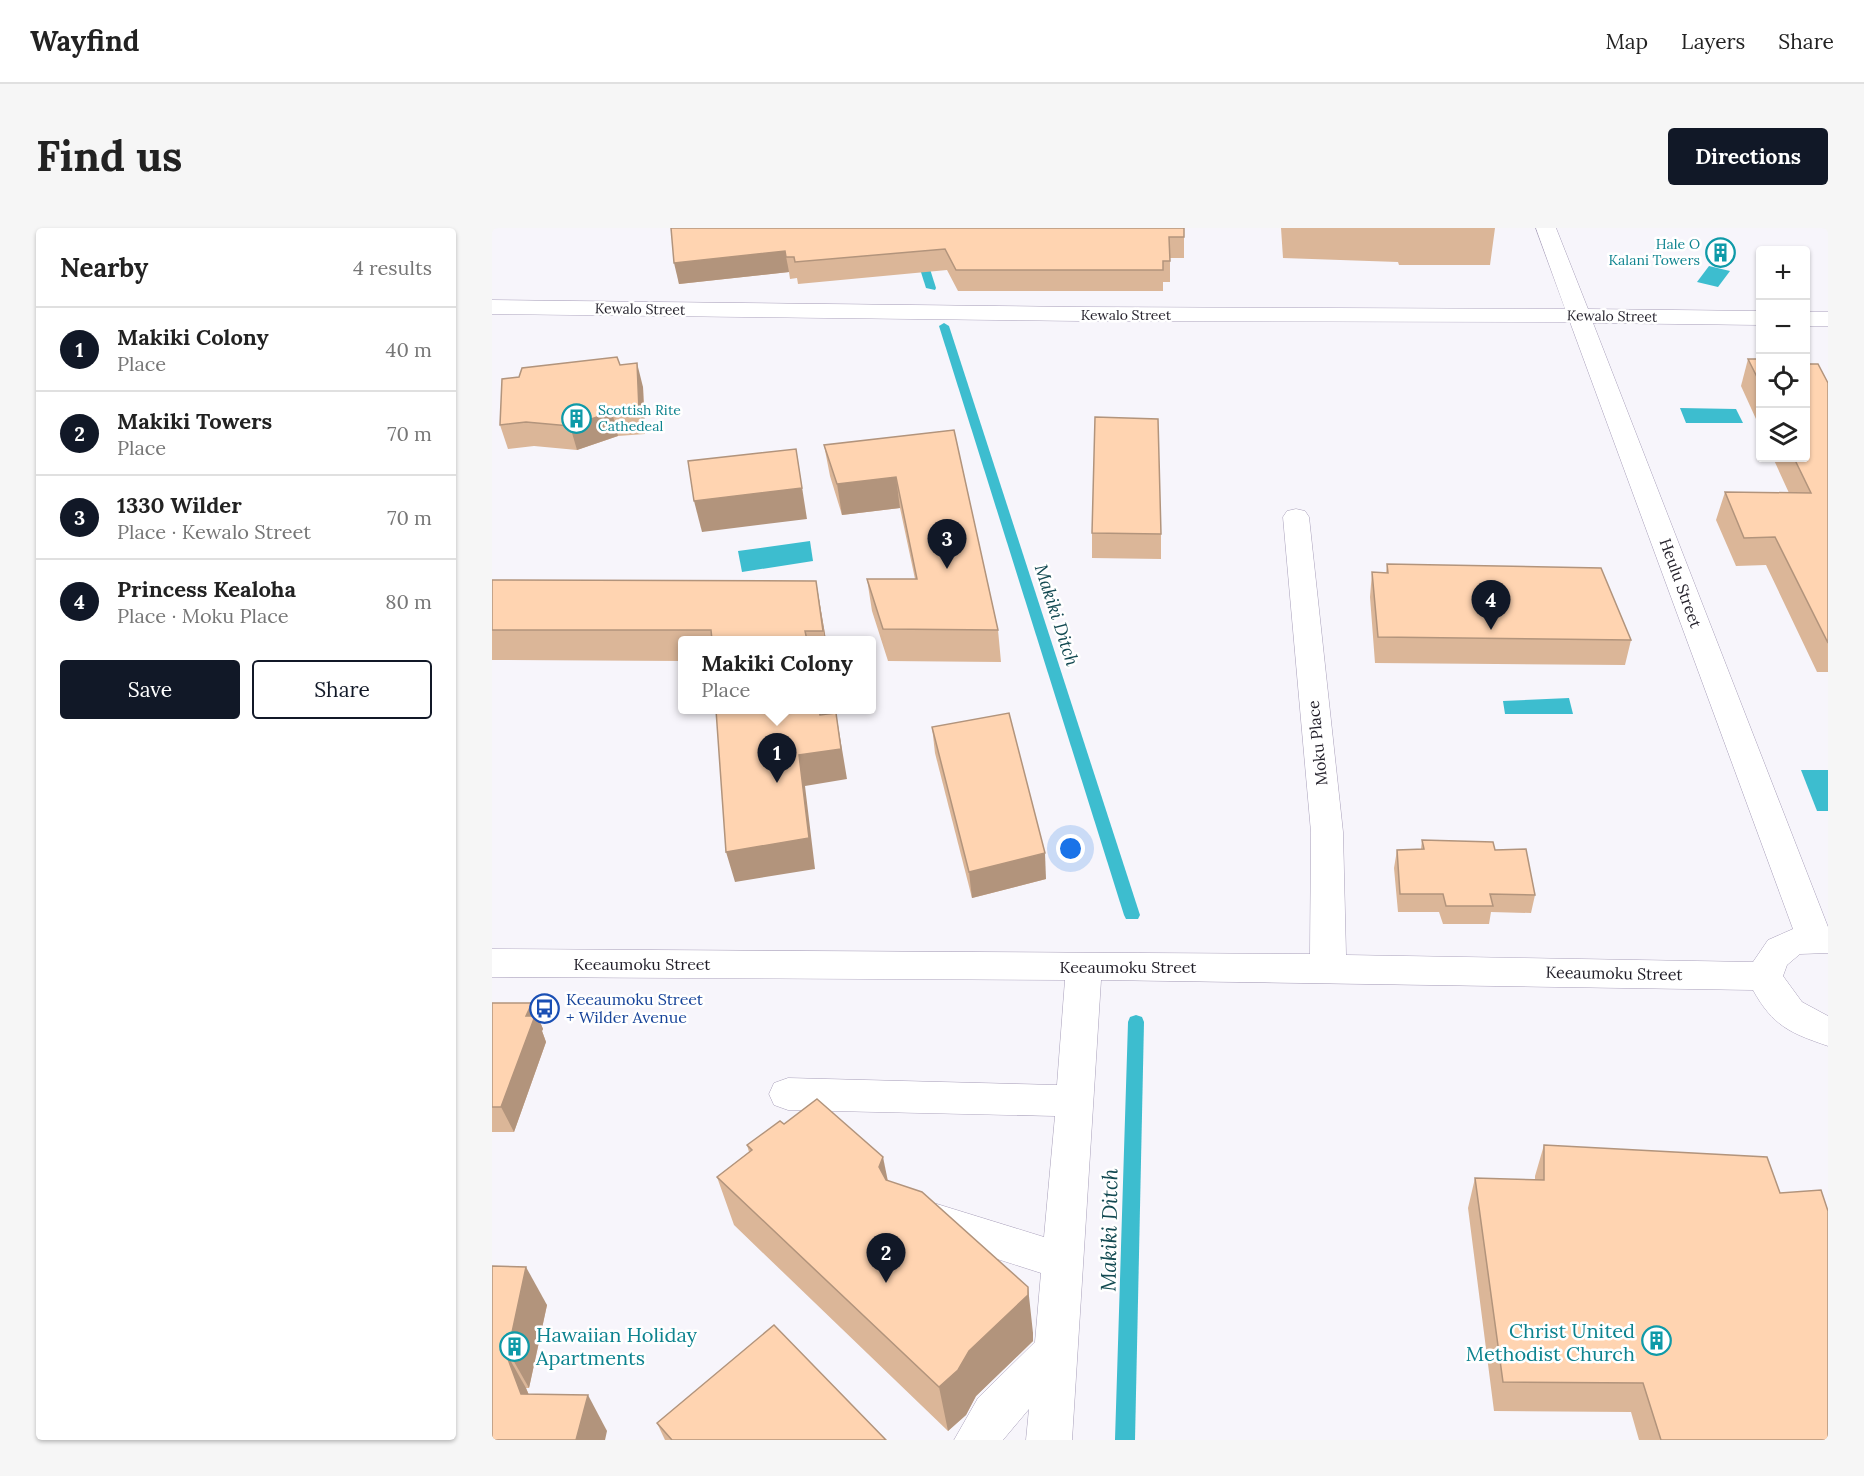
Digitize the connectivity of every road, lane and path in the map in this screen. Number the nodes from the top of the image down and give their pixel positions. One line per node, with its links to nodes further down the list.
1 (1546, 228): 3 (street, Heulu Street)
2 (492, 307): 3 (street, Kewalo Street)
3 (1579, 315): 4 (street, Kewalo Street); 8 (street, Heulu Street)
4 (1756, 318)
5 (1810, 319): 6 (street)
6 (1828, 319)
7 (1296, 517): 11 (street, Moku Place)
8 (1821, 939): 12 (street)
9 (492, 963): 10 (street, Keeaumoku Street)
10 (1083, 967): 11 (street, Keeaumoku Street); 15 (street)
11 (1328, 968): 12 (street, Keeaumoku Street)
12 (1765, 976): 13 (street)
13 (1828, 1031)
14 (788, 1094): 15 (street)
15 (1075, 1101): 17 (street)
16 (912, 1214): 17 (street)
17 (1062, 1261): 18 (street)
18 (1054, 1353): 19 (street); 20 (street)
19 (977, 1440)
20 (1049, 1440)

